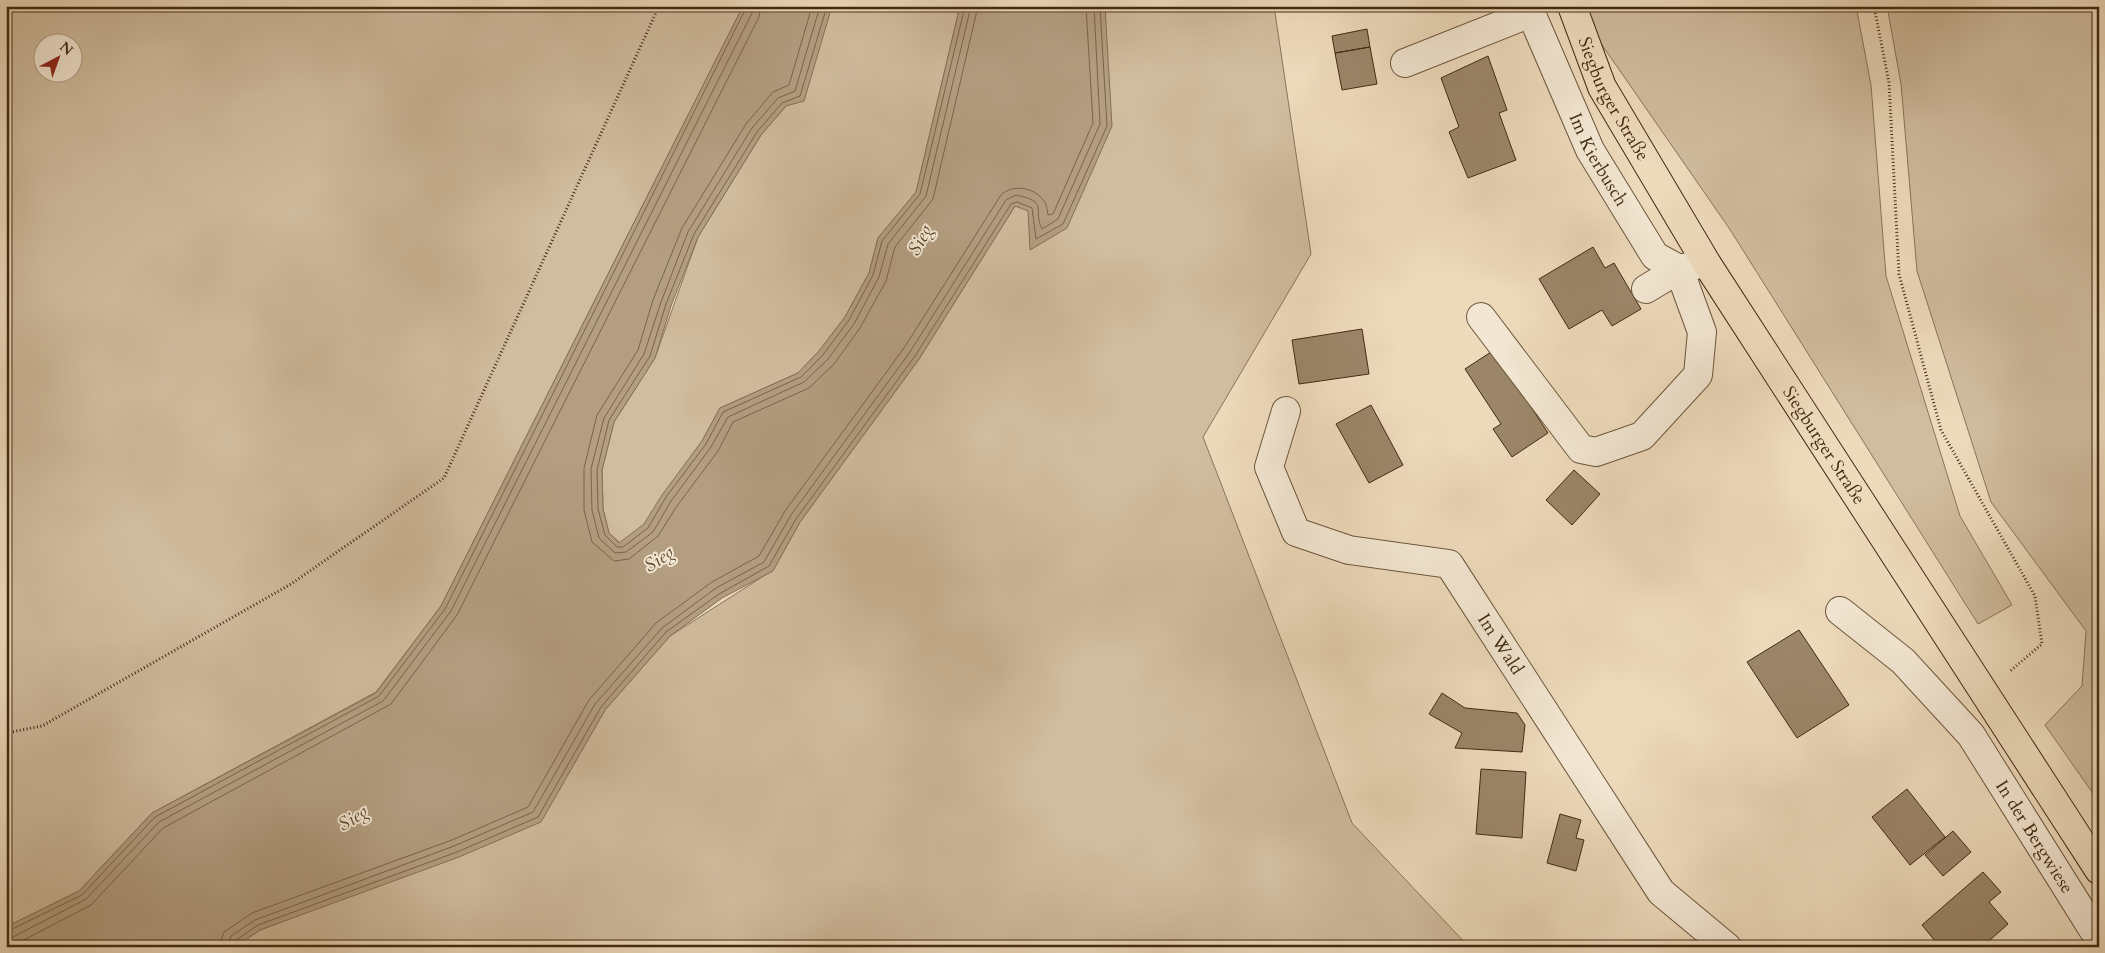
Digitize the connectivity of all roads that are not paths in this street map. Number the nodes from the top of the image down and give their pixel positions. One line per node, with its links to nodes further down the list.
1 (1572, 6): 4 (main road, Siegburger Straße)
2 (1529, 10): 3 (street); 5 (street, Im Kierbusch)
3 (1405, 63)
4 (1707, 264): 5 (street); 10 (main road, Siegburger Straße)
5 (1680, 269): 6 (street); 7 (street)
6 (1646, 289)
7 (1481, 317)
8 (1286, 411): 14 (street, Im Wald)
9 (1840, 611): 11 (street, In der Bergwiese)
10 (1984, 693): 11 (street); 12 (main road, Siegburger Straße)
11 (1971, 735): 13 (street, In der Bergwiese)
12 (2099, 870)
13 (2099, 939)
14 (1727, 947)

